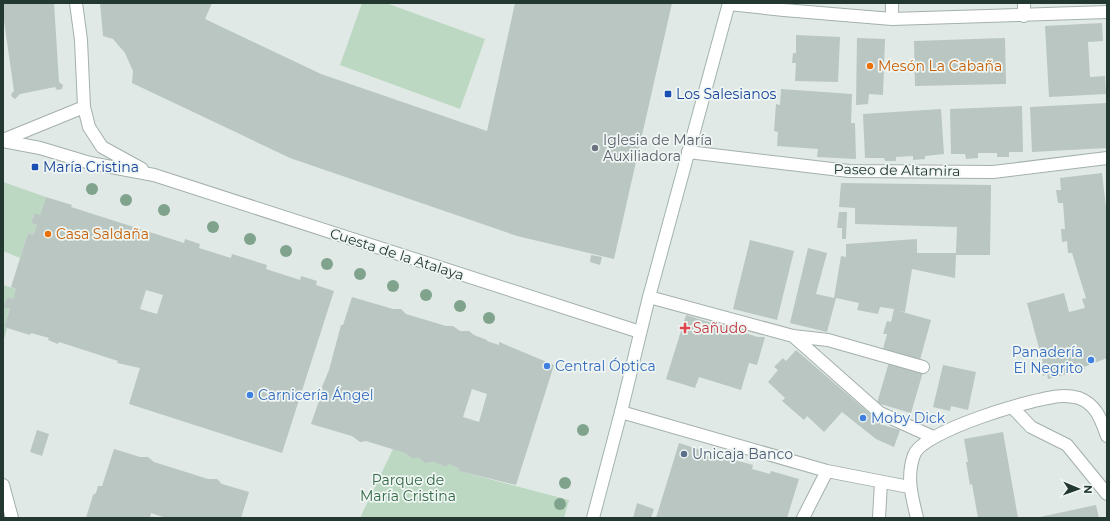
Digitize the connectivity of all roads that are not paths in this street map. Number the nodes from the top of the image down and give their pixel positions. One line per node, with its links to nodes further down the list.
1 (76, 3): 8 (street)
2 (729, 3): 7 (street); 10 (street)
3 (892, 3): 7 (street)
4 (1024, 3): 6 (street)
5 (1107, 12): 6 (street)
6 (1024, 16): 7 (street)
7 (892, 19)
8 (84, 107): 9 (street, Cuesta de la Atalaya); 12 (street, Cuesta de la Atalaya)
9 (3, 140): 12 (street, Cuesta de la Atalaya)
10 (688, 152): 11 (street, Paseo de Altamira); 13 (street)
11 (1107, 158)
12 (154, 175): 14 (street, Cuesta de la Atalaya)
13 (649, 297): 14 (street); 15 (street)
14 (640, 332): 18 (street)
15 (793, 336): 16 (street); 20 (street)
16 (923, 367)
17 (1012, 407): 19 (street); 20 (street); 25 (street)
18 (621, 412): 21 (street); 27 (street)
19 (1107, 436)
20 (933, 437): 24 (street)
21 (827, 471): 22 (street); 28 (street)
22 (881, 482): 24 (street); 29 (street)
23 (3, 484): 26 (street)
24 (909, 487): 30 (street)
25 (1107, 494)
26 (12, 518)
27 (593, 518)
28 (803, 518)
29 (879, 518)
30 (917, 518)

